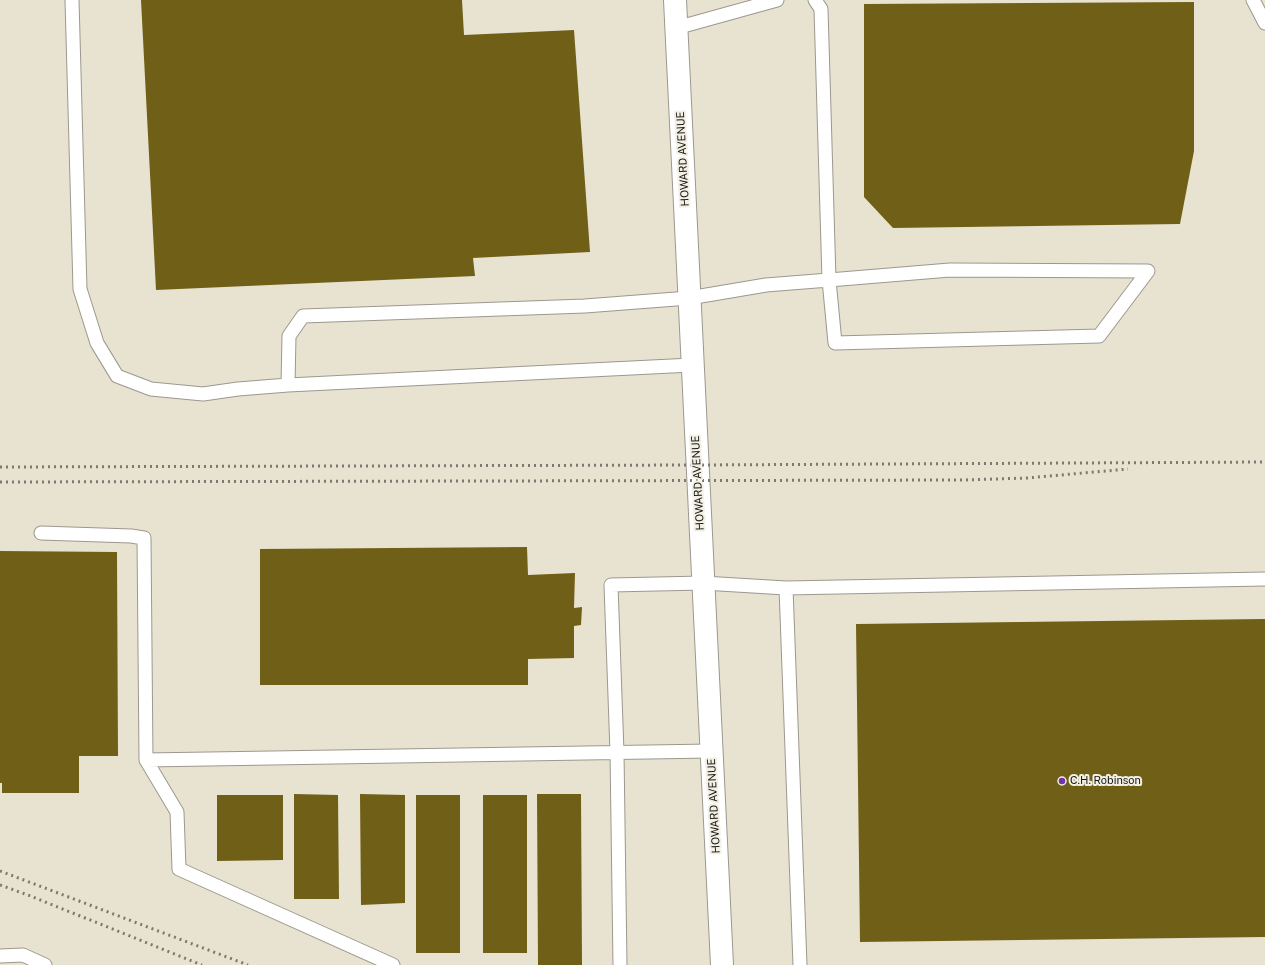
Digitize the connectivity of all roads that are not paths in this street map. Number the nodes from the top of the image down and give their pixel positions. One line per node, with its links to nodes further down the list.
1 (72, 0): 11 (lane)
2 (675, 0): 7 (street, HOWARD AVENUE)
3 (777, 0): 7 (lane)
4 (815, 0): 8 (lane)
5 (1253, 0): 6 (lane)
6 (1265, 23)
7 (676, 28): 9 (street, HOWARD AVENUE)
8 (829, 280): 8 (lane); 9 (lane)
9 (689, 298): 10 (street, HOWARD AVENUE); 11 (lane)
10 (692, 365): 11 (lane); 14 (street, HOWARD AVENUE)
11 (288, 385)
12 (41, 533): 18 (lane)
13 (1265, 579): 15 (lane)
14 (703, 583): 15 (lane); 16 (street, HOWARD AVENUE); 17 (lane)
15 (786, 588): 24 (lane)
16 (711, 751): 17 (lane); 23 (street, HOWARD AVENUE)
17 (617, 752): 18 (lane); 22 (lane)
18 (146, 760): 21 (lane)
19 (0, 956): 20 (lane)
20 (44, 965)
21 (393, 965)
22 (620, 965)
23 (722, 965)
24 (800, 965)

